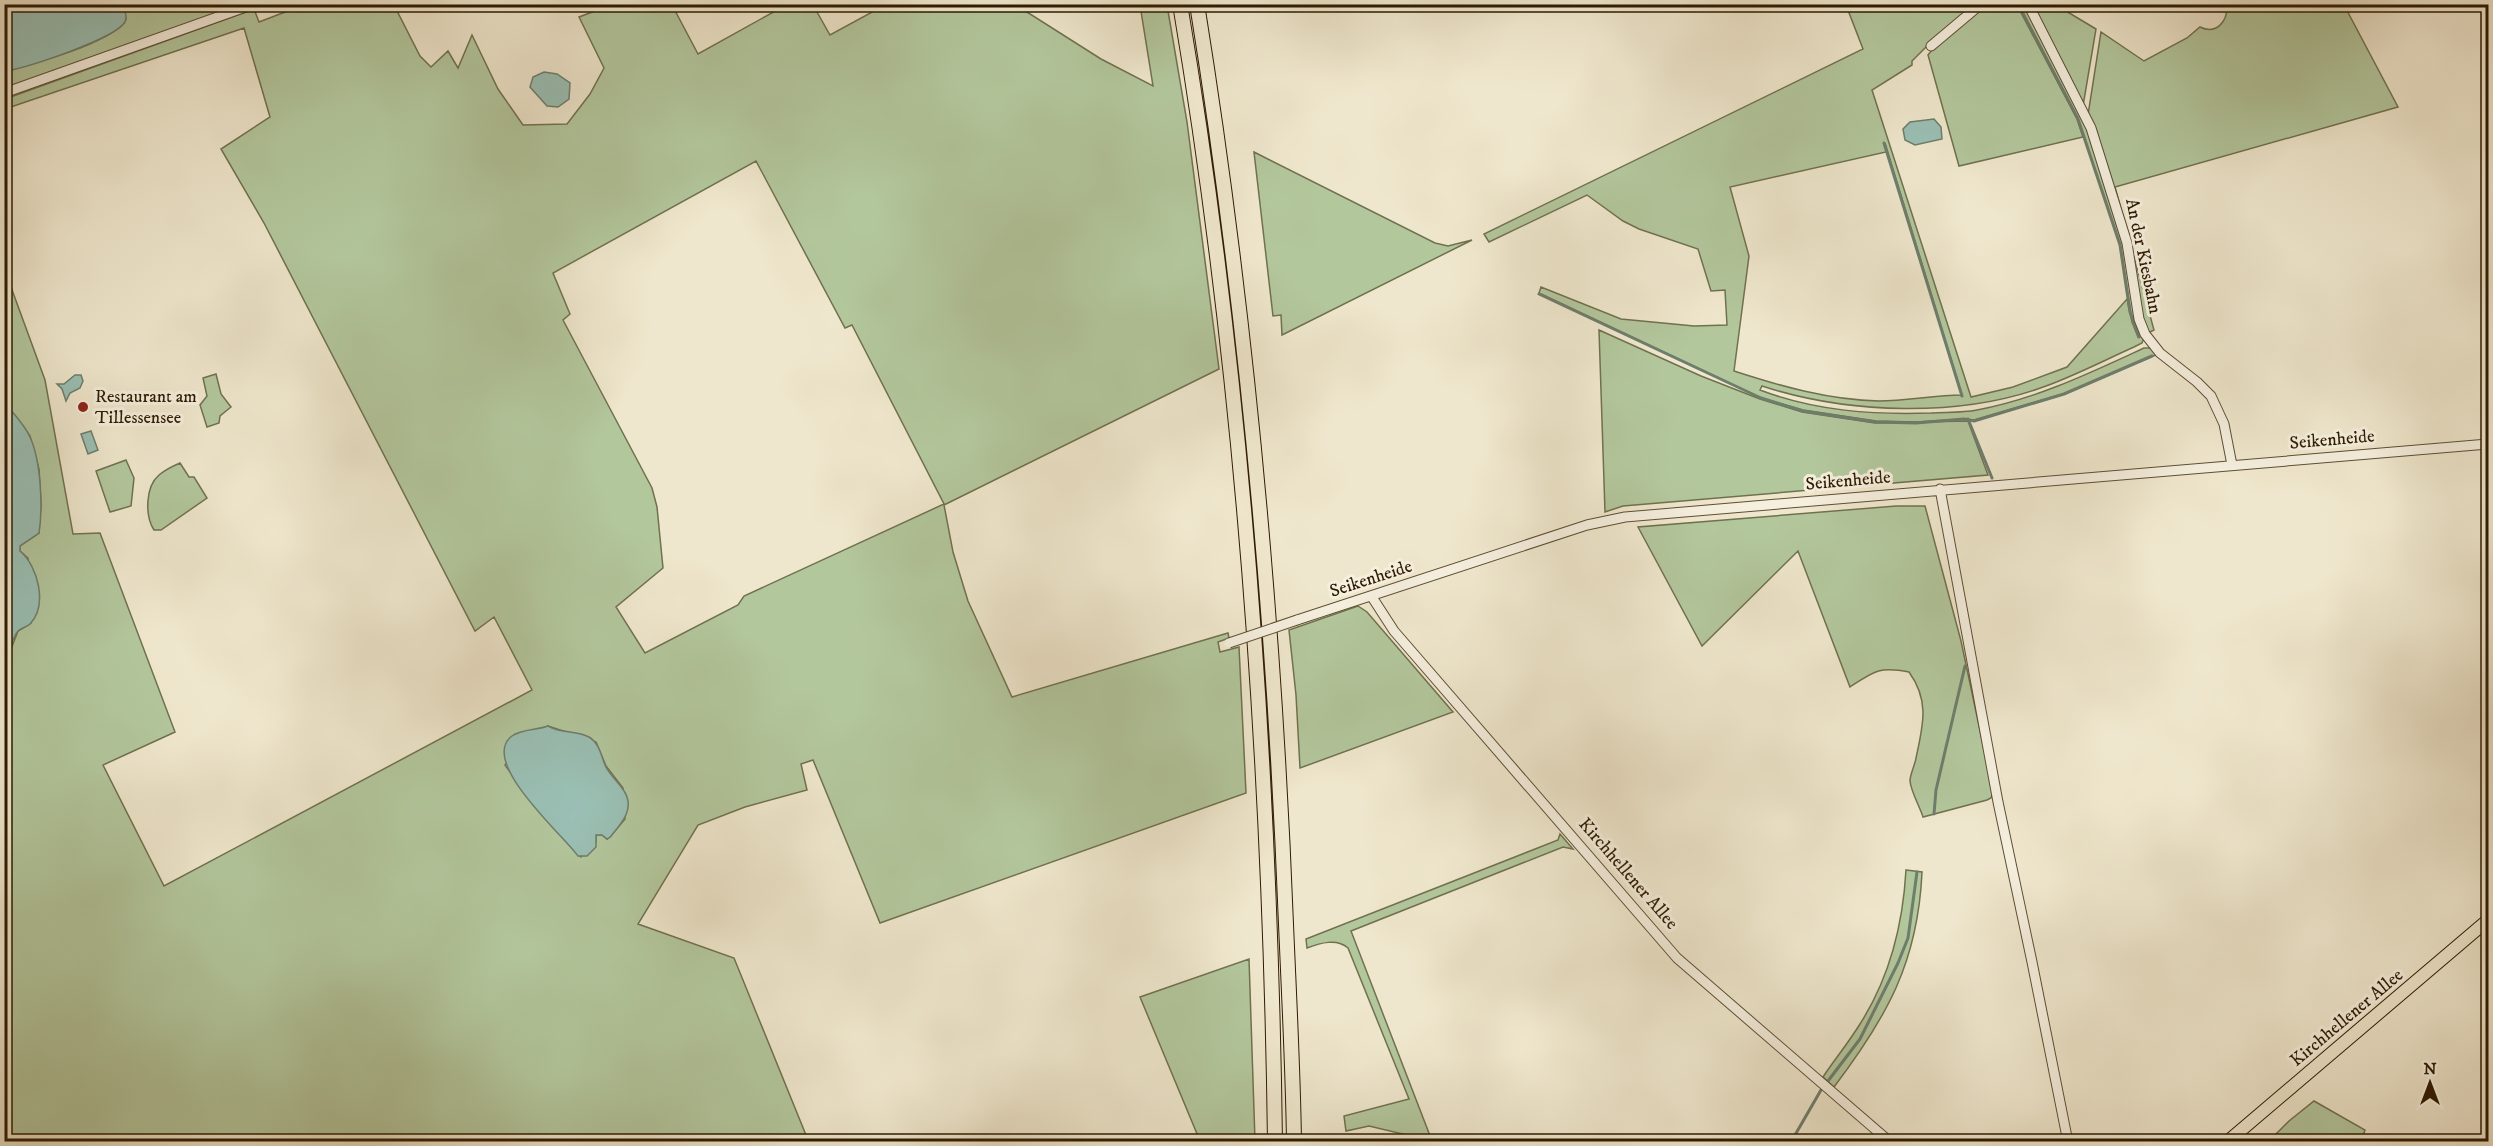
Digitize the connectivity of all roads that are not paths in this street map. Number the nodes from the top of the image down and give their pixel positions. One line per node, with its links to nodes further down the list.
1 (254, 4): 7 (street)
2 (1180, 4): 14 (highway)
3 (1197, 4): 15 (highway)
4 (1981, 4): 6 (street)
5 (2028, 4): 9 (street, An der Kiesbahn)
6 (1931, 46)
7 (4, 93)
8 (2488, 444): 9 (street, Seikenheide)
9 (2232, 465): 10 (street, Seikenheide)
10 (1940, 489): 11 (street, Seikenheide); 17 (street)
11 (1372, 597): 12 (street, Seikenheide, bridge); 16 (street, Kirchhellener Allee)
12 (1229, 643)
13 (2488, 920): 18 (main road, Kirchhellener Allee)
14 (1275, 1142)
15 (1294, 1142)
16 (1890, 1142)
17 (2067, 1142)
18 (2227, 1142)

